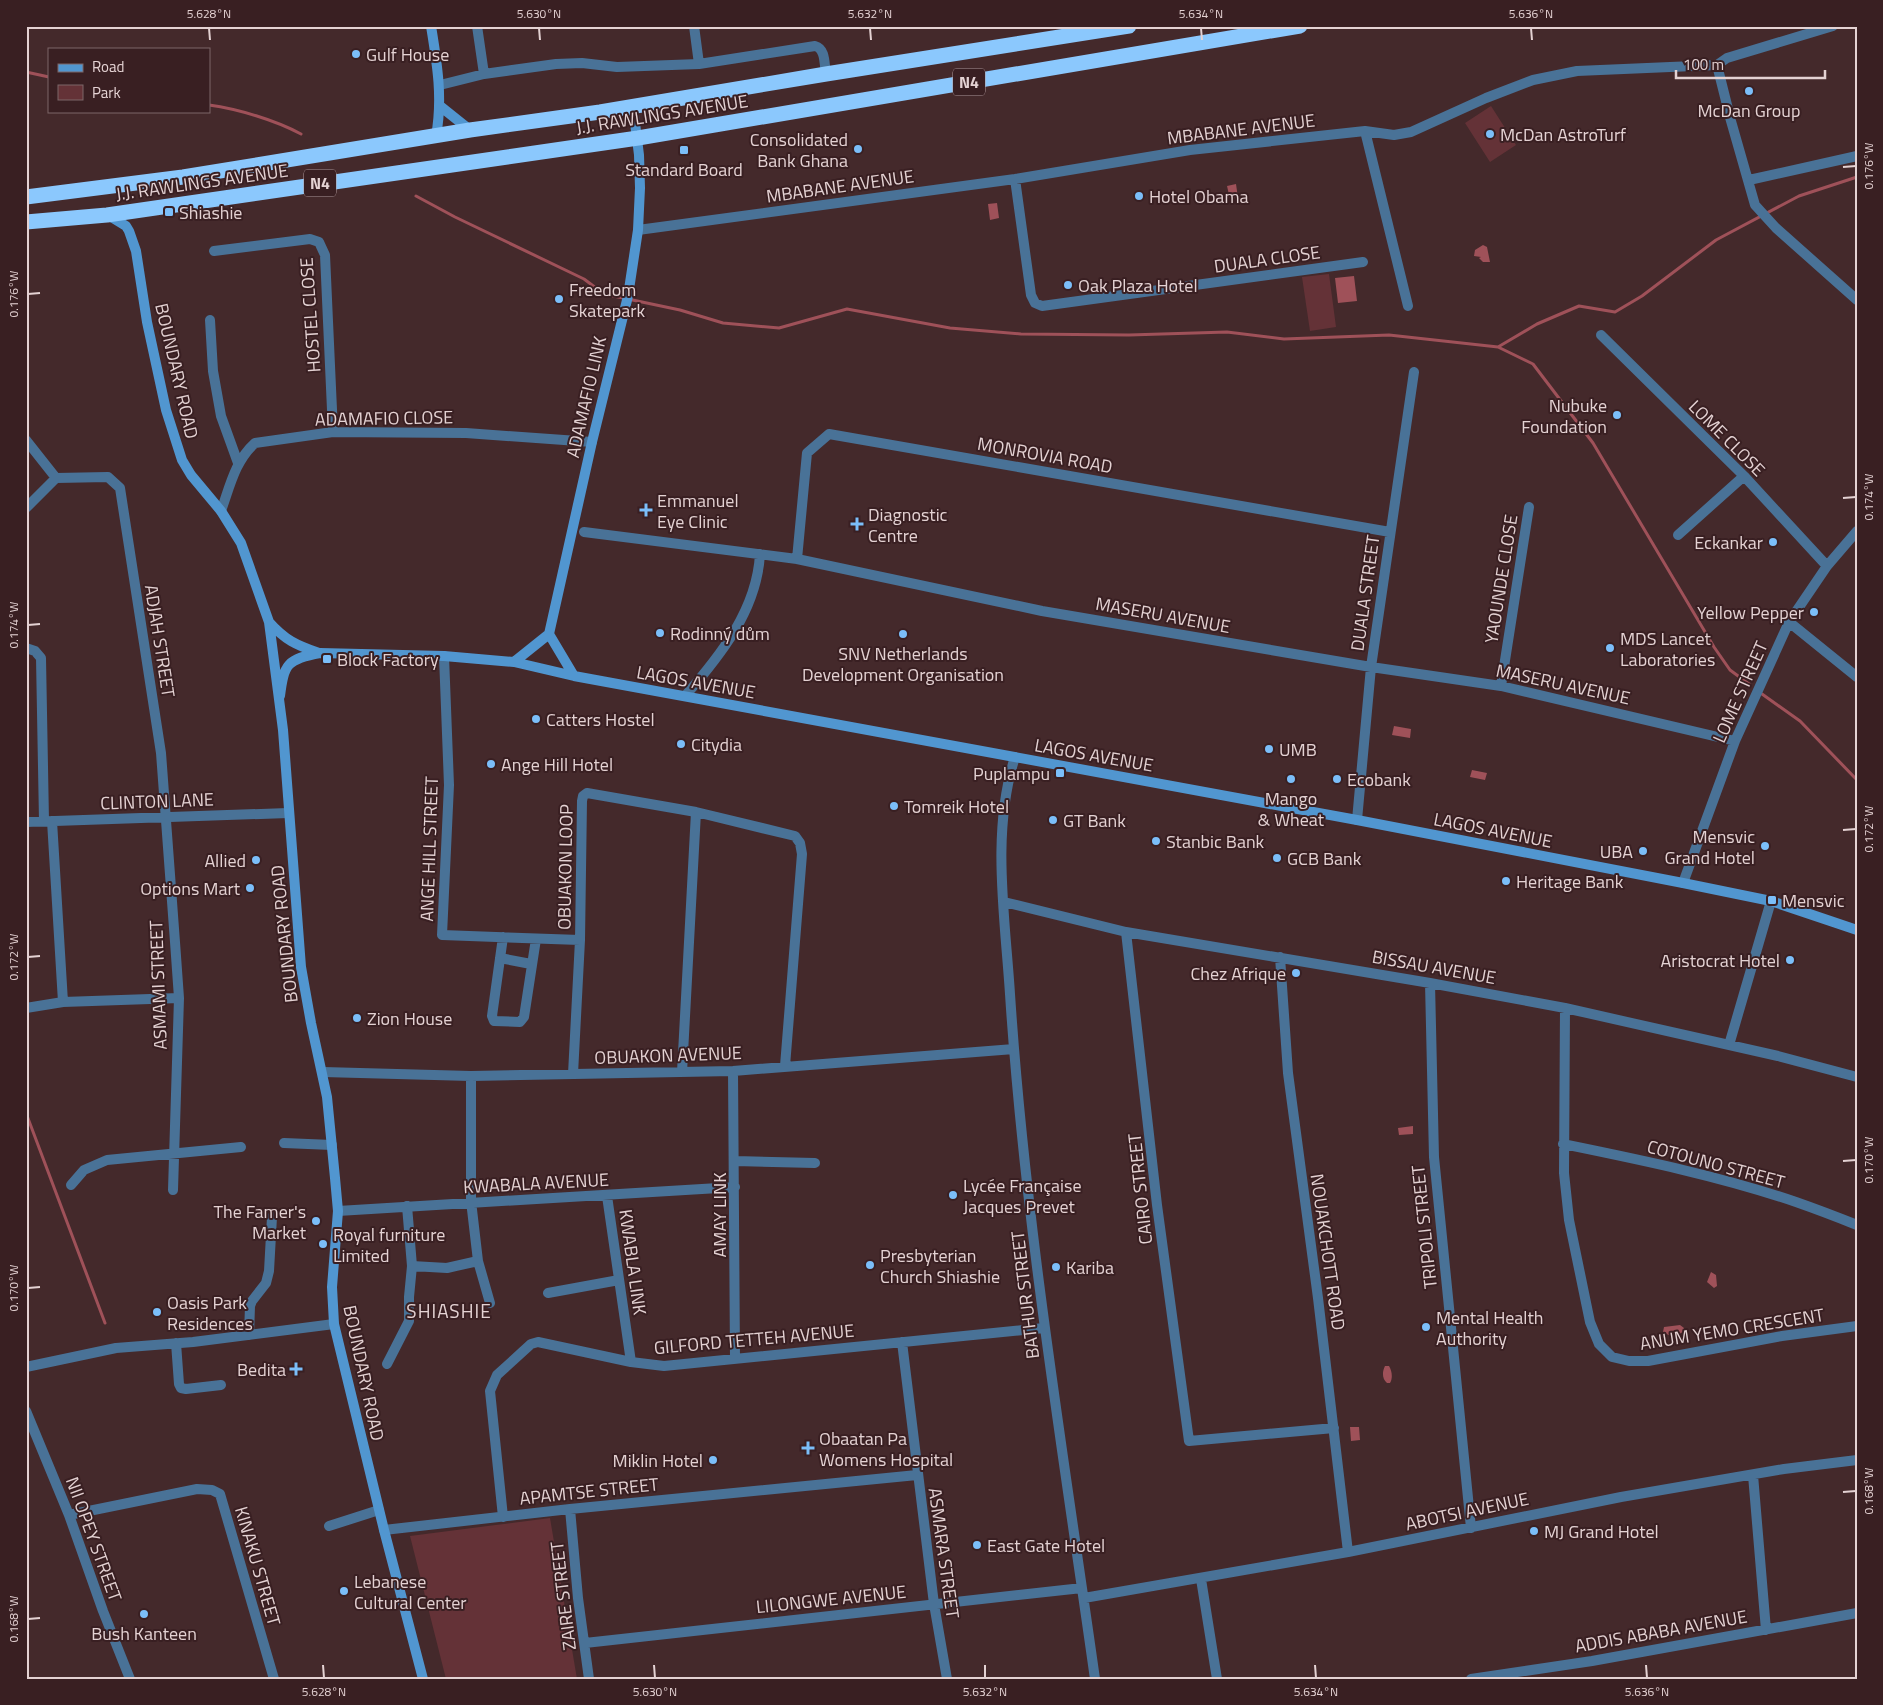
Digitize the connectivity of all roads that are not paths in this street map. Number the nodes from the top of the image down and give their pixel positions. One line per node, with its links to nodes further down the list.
1 (431, 26): 11 (street)
2 (477, 26): 9 (street)
3 (694, 26): 7 (street)
4 (1129, 26): 10 (highway, J.J. RAWLINGS AVENUE / N4)
5 (1300, 26): 17 (highway, J.J. RAWLINGS AVENUE / N4)
6 (1833, 26): 8 (street, MBABANE AVENUE)
7 (700, 64): 9 (street); 10 (street)
8 (1717, 65): 15 (street, MBABANE AVENUE); 20 (street)
9 (484, 74): 11 (street)
10 (826, 74): 13 (highway, J.J. RAWLINGS AVENUE / N4)
11 (440, 85): 12 (street)
12 (440, 106): 14 (street); 16 (street)
13 (633, 107): 14 (highway, J.J. RAWLINGS AVENUE / N4); 17 (street, ADAMAFIO LINK)
14 (470, 130): 16 (highway, J.J. RAWLINGS AVENUE / N4)
15 (1365, 131): 19 (street, MBABANE AVENUE); 28 (street)
16 (436, 136): 21 (highway, J.J. RAWLINGS AVENUE / N4)
17 (638, 138): 22 (highway, J.J. RAWLINGS AVENUE / N4); 24 (street, ADAMAFIO LINK)
18 (1857, 156): 20 (street)
19 (1014, 179): 24 (street, MBABANE AVENUE); 26 (street, DUALA CLOSE)
20 (1749, 180): 27 (street)
21 (26, 196)
22 (107, 215): 23 (highway, J.J. RAWLINGS AVENUE / N4); 40 (street, BOUNDARY ROAD)
23 (26, 222)
24 (638, 230): 34 (street, ADAMAFIO LINK)
25 (214, 251): 32 (street, HOSTEL CLOSE)
26 (1363, 262)
27 (1857, 300)
28 (1408, 306)
29 (210, 320): 35 (street)
30 (1601, 335): 36 (street, LOME CLOSE)
31 (1414, 372): 43 (street, DUALA STREET)
32 (333, 432): 34 (street, ADAMAFIO CLOSE); 35 (street, ADAMAFIO CLOSE)
33 (26, 440): 37 (street)
34 (592, 442): 50 (street, ADAMAFIO LINK)
35 (238, 463): 40 (street, ADAMAFIO CLOSE)
36 (1744, 476): 44 (street); 47 (street, LOME CLOSE)
37 (56, 478): 39 (street); 65 (street, ADJAH STREET)
38 (1528, 507): 58 (street, YAOUNDE CLOSE)
39 (26, 508)
40 (221, 511): 48 (street, BOUNDARY ROAD)
41 (1857, 531): 47 (street, LOME STREET)
42 (584, 532): 45 (street, MASERU AVENUE)
43 (1390, 532): 46 (street, MONROVIA ROAD); 55 (street, DUALA STREET)
44 (1678, 535)
45 (760, 554): 46 (street, MASERU AVENUE); 60 (street)
46 (797, 559): 55 (street, MASERU AVENUE)
47 (1828, 566): 49 (street, LOME STREET)
48 (269, 622): 52 (street, LAGOS AVENUE); 59 (street, BOUNDARY ROAD)
49 (1789, 622): 57 (street); 61 (street, LOME STREET)
50 (549, 634): 54 (street); 56 (street)
51 (26, 648): 67 (street)
52 (320, 653): 53 (street, LAGOS AVENUE); 59 (street, LAGOS AVENUE)
53 (444, 656): 54 (street, LAGOS AVENUE); 74 (street, ANGE HILL STREET)
54 (514, 662): 56 (street, LAGOS AVENUE)
55 (1371, 667): 58 (street, MASERU AVENUE); 66 (street, DUALA STREET)
56 (574, 676): 60 (street, LAGOS AVENUE)
57 (1857, 677)
58 (1501, 686): 61 (street, MASERU AVENUE)
59 (280, 696): 64 (street, BOUNDARY ROAD)
60 (686, 696): 62 (street, LAGOS AVENUE)
61 (1735, 740): 69 (street, LOME STREET)
62 (1015, 757): 66 (street, LAGOS AVENUE); 71 (street, BATHUR STREET)
63 (696, 812): 76 (street, OBUAKON LOOP); 87 (street); 90 (street)
64 (288, 813): 65 (street, CLINTON LANE); 89 (street, BOUNDARY ROAD)
65 (164, 816): 67 (street, CLINTON LANE); 81 (street, ASMAMI STREET)
66 (1358, 820): 69 (street, LAGOS AVENUE)
67 (48, 821): 68 (street, CLINTON LANE); 82 (street)
68 (26, 822)
69 (1683, 883): 70 (street, LAGOS AVENUE)
70 (1771, 901): 72 (street, LAGOS AVENUE); 85 (street)
71 (1004, 902): 73 (street, BISSAU AVENUE); 86 (street, BATHUR STREET)
72 (1857, 930)
73 (1126, 932): 77 (street, BISSAU AVENUE); 127 (street, CAIRO STREET)
74 (503, 938): 75 (street, ANGE HILL STREET); 78 (street)
75 (536, 938): 76 (street, ANGE HILL STREET); 79 (street)
76 (580, 940): 91 (street, OBUAKON LOOP)
77 (1280, 957): 80 (street, BISSAU AVENUE); 127 (street, NOUAKCHOTT ROAD)
78 (500, 958): 79 (street); 79 (street)
79 (531, 964)
80 (1430, 983): 84 (street, BISSAU AVENUE); 136 (street, TRIPOLI STREET)
81 (179, 998): 82 (street); 98 (street, ASMAMI STREET)
82 (62, 1002): 83 (street)
83 (26, 1008)
84 (1565, 1008): 85 (street, BISSAU AVENUE); 95 (street, ANUM YEMO CRESCENT)
85 (1728, 1045): 93 (street, BISSAU AVENUE)
86 (1014, 1049): 87 (street, OBUAKON AVENUE); 117 (street, BATHUR STREET)
87 (785, 1066): 88 (street, OBUAKON AVENUE)
88 (733, 1071): 90 (street, OBUAKON AVENUE); 99 (street, AMAY LINK)
89 (323, 1072): 92 (street, OBUAKON AVENUE); 96 (street, BOUNDARY ROAD)
90 (682, 1072): 91 (street, OBUAKON AVENUE)
91 (573, 1074): 92 (street, OBUAKON AVENUE)
92 (471, 1076): 105 (street)
93 (1857, 1077)
94 (284, 1144): 96 (street)
95 (1563, 1144): 109 (street, COTOUNO STREET); 116 (street, ANUM YEMO CRESCENT)
96 (332, 1145): 107 (street, BOUNDARY ROAD)
97 (241, 1147): 98 (street)
98 (174, 1153): 101 (street); 103 (street, ASMAMI STREET)
99 (735, 1161): 100 (street); 102 (street, AMAY LINK)
100 (815, 1163)
101 (71, 1185)
102 (735, 1187): 104 (street, KWABALA AVENUE); 121 (street, AMAY LINK)
103 (173, 1190)
104 (607, 1196): 105 (street, KWABALA AVENUE); 112 (street, KWABLA LINK)
105 (472, 1201): 106 (street, KWABALA AVENUE); 110 (street)
106 (407, 1206): 107 (street, KWABALA AVENUE); 111 (street)
107 (338, 1211): 115 (street, BOUNDARY ROAD)
108 (272, 1217): 118 (street)
109 (1857, 1225)
110 (478, 1261): 111 (street); 114 (street)
111 (412, 1266): 123 (street)
112 (619, 1280): 113 (street); 122 (street, KWABLA LINK)
113 (548, 1293)
114 (490, 1303)
115 (334, 1324): 118 (street); 132 (street, BOUNDARY ROAD)
116 (1857, 1326)
117 (1044, 1328): 119 (street, GILFORD TETTEH AVENUE); 140 (street, BATHUR STREET)
118 (249, 1335): 120 (street)
119 (902, 1342): 121 (street, GILFORD TETTEH AVENUE); 129 (street, ASMARA STREET)
120 (176, 1344): 124 (street); 125 (street)
121 (735, 1359): 122 (street, GILFORD TETTEH AVENUE)
122 (631, 1362): 134 (street, GILFORD TETTEH AVENUE)
123 (387, 1364)
124 (26, 1368)
125 (221, 1385)
126 (26, 1412): 133 (street, NII OPEY STREET)
127 (1334, 1428): 138 (street, NOUAKCHOTT ROAD)
128 (1857, 1460): 130 (street, ABOTSI AVENUE)
129 (917, 1475): 131 (street, APAMTSE STREET); 141 (street, ASMARA STREET)
130 (1753, 1475): 136 (street, ABOTSI AVENUE); 143 (street)
131 (570, 1509): 134 (street, APAMTSE STREET); 144 (street, ZAIRE STREET)
132 (379, 1510): 135 (street); 137 (street, BOUNDARY ROAD)
133 (69, 1515): 145 (street, NII OPEY STREET); 146 (street, KINAKU STREET)
134 (503, 1517): 137 (street, APAMTSE STREET)
135 (329, 1526)
136 (1472, 1528): 138 (street, ABOTSI AVENUE)
137 (384, 1530): 147 (street, BOUNDARY ROAD)
138 (1348, 1552): 139 (street, ABOTSI AVENUE)
139 (1201, 1579): 140 (street, ABOTSI AVENUE); 151 (street)
140 (1083, 1593): 141 (street, LILONGWE AVENUE); 150 (street, BATHUR STREET)
141 (934, 1604): 144 (street, LILONGWE AVENUE); 149 (street, ASMARA STREET)
142 (1857, 1613): 143 (street, ADDIS ABABA AVENUE)
143 (1766, 1630): 152 (street, ADDIS ABABA AVENUE)
144 (585, 1643): 148 (street, ZAIRE STREET)
145 (130, 1679)
146 (274, 1679)
147 (423, 1679)
148 (589, 1679)
149 (946, 1679)
150 (1095, 1679)
151 (1217, 1679)
152 (1471, 1679)

